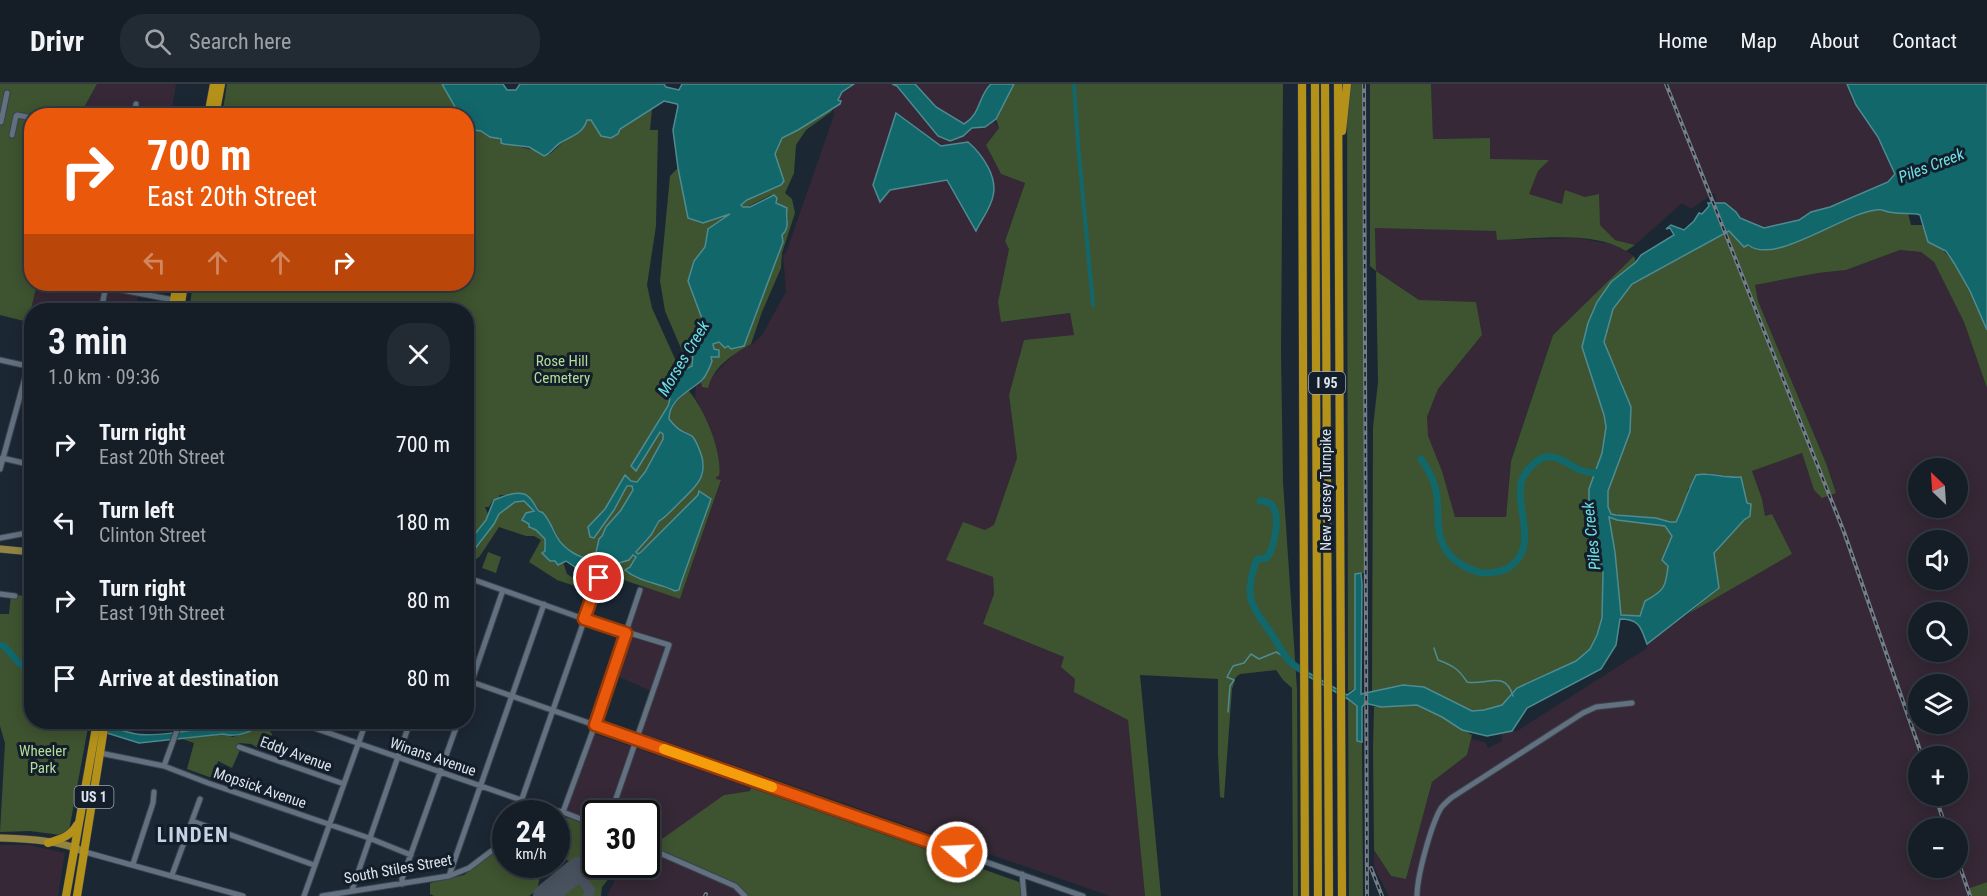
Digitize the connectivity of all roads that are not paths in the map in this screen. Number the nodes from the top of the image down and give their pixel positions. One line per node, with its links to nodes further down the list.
1 (214, 84): 11 (highway)
2 (221, 84): 12 (highway)
3 (1302, 84): 97 (highway, New Jersey Turnpike / I 95)
4 (1315, 84): 98 (highway, New Jersey Turnpike / I 95)
5 (1325, 84): 99 (highway, New Jersey Turnpike / I 95)
6 (1338, 84): 18 (highway, New Jersey Turnpike / I 95)
7 (1347, 84): 18 (highway)
8 (7, 93): 13 (street)
9 (136, 104): 10 (street)
10 (135, 108)
11 (210, 108)
12 (216, 108)
13 (1, 112): 14 (street); 16 (street)
14 (16, 115): 15 (street); 17 (street)
15 (24, 116)
16 (0, 123)
17 (12, 135)
18 (1340, 144): 100 (highway, New Jersey Turnpike / I 95)
19 (133, 291): 21 (street)
20 (176, 291): 21 (highway)
21 (174, 300): 22 (highway)
22 (173, 303)
23 (0, 360): 24 (street)
24 (24, 366)
25 (24, 386): 26 (street)
26 (1, 458): 27 (street); 28 (street)
27 (24, 463)
28 (0, 469)
29 (24, 533): 30 (street)
30 (10, 536): 31 (street); 32 (street)
31 (0, 538)
32 (4, 549): 33 (main road)
33 (24, 551)
34 (599, 578): 41 (street)
35 (474, 580): 36 (street)
36 (503, 590): 40 (street); 43 (street)
37 (640, 590): 42 (street)
38 (0, 594): 39 (street)
39 (15, 596)
40 (544, 604): 41 (street); 45 (street)
41 (584, 619): 42 (street); 47 (street)
42 (626, 633): 48 (street); 56 (street)
43 (474, 668)
44 (474, 683): 45 (street)
45 (512, 696): 47 (street); 65 (street)
46 (1632, 703): 101 (street)
47 (553, 710): 48 (street); 68 (street)
48 (595, 725): 56 (street); 69 (street)
49 (97, 729): 57 (highway, US 1)
50 (102, 729): 57 (highway, US 1)
51 (177, 729): 62 (street)
52 (317, 729): 58 (street, Winans Avenue)
53 (363, 729): 58 (street)
54 (408, 729): 61 (street)
55 (455, 729): 63 (street)
56 (638, 740): 70 (street); 84 (street)
57 (98, 741): 60 (highway, US 1); 71 (highway, US 1)
58 (358, 743): 61 (street, Winans Avenue); 64 (street)
59 (239, 747): 64 (street, Eddy Avenue)
60 (100, 753): 62 (street, Mopsick Avenue); 79 (highway, US 1)
61 (398, 757): 63 (street, Winans Avenue); 75 (street)
62 (164, 766): 73 (street, Mopsick Avenue)
63 (440, 772): 65 (street, Winans Avenue); 81 (street)
64 (344, 784): 73 (street)
65 (481, 786): 68 (street, Winans Avenue); 86 (street)
66 (154, 792): 82 (street)
67 (200, 799): 72 (street)
68 (522, 800)
69 (565, 800)
70 (616, 800)
71 (79, 821): 76 (highway); 77 (highway, US 1)
72 (192, 821): 83 (street); 85 (street)
73 (329, 824): 75 (street, Mopsick Avenue); 83 (street)
74 (0, 838): 76 (main road)
75 (369, 838): 81 (street, Mopsick Avenue); 88 (street)
76 (48, 843): 77 (main road)
77 (74, 847): 79 (main road); 89 (highway, US 1)
78 (492, 851): 86 (street, South Stiles Street)
79 (85, 852): 82 (street); 90 (highway, US 1)
80 (660, 853): 94 (street)
81 (411, 855): 87 (street)
82 (133, 864): 85 (street)
83 (314, 865): 92 (street)
84 (1022, 874): 95 (street); 96 (street)
85 (172, 875): 91 (street)
86 (449, 876): 87 (street, South Stiles Street)
87 (402, 884): 88 (street, South Stiles Street)
88 (352, 890): 93 (street, South Stiles Street)
89 (66, 896)
90 (78, 896)
91 (243, 896)
92 (304, 896)
93 (322, 896)
94 (745, 896)
95 (1024, 896)
96 (1083, 896)
97 (1305, 896)
98 (1318, 896)
99 (1329, 896)
100 (1342, 896)
101 (1417, 896)

